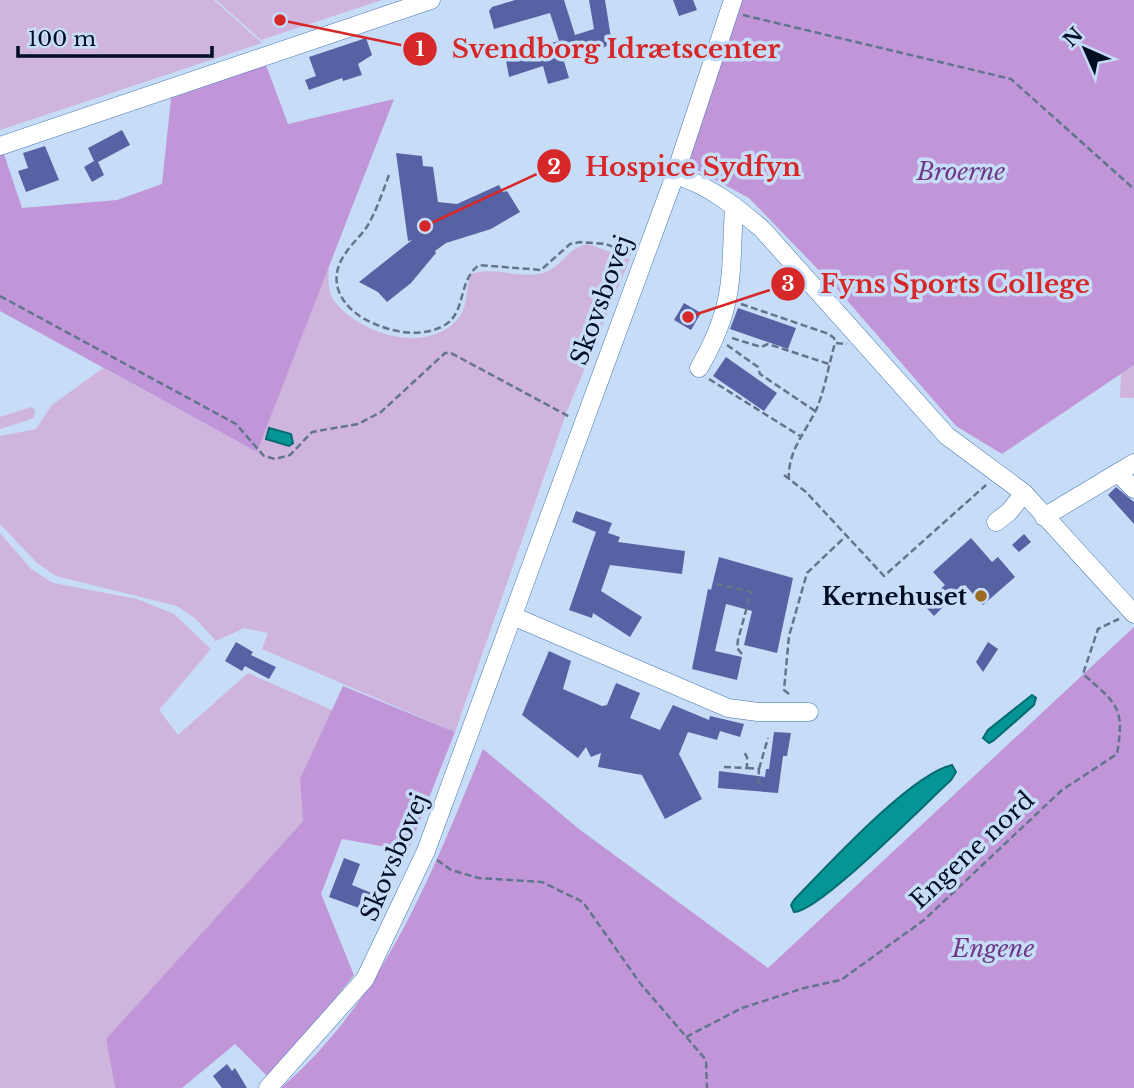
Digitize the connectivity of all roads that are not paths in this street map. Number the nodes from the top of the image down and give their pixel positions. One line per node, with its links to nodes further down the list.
1 (431, 0): 3 (street)
2 (731, 6): 4 (street, Skovsbovej)
3 (0, 146)
4 (675, 175): 5 (street); 14 (street, Skovsbovej)
5 (734, 205): 6 (street); 10 (street)
6 (699, 368)
7 (1134, 463): 8 (street)
8 (1118, 473): 9 (street); 11 (street)
9 (1134, 489)
10 (1024, 493): 11 (street); 12 (street)
11 (1044, 517): 13 (street)
12 (996, 522)
13 (1132, 613)
14 (515, 617): 15 (street); 16 (street, Skovsbovej)
15 (809, 712)
16 (268, 1088)

